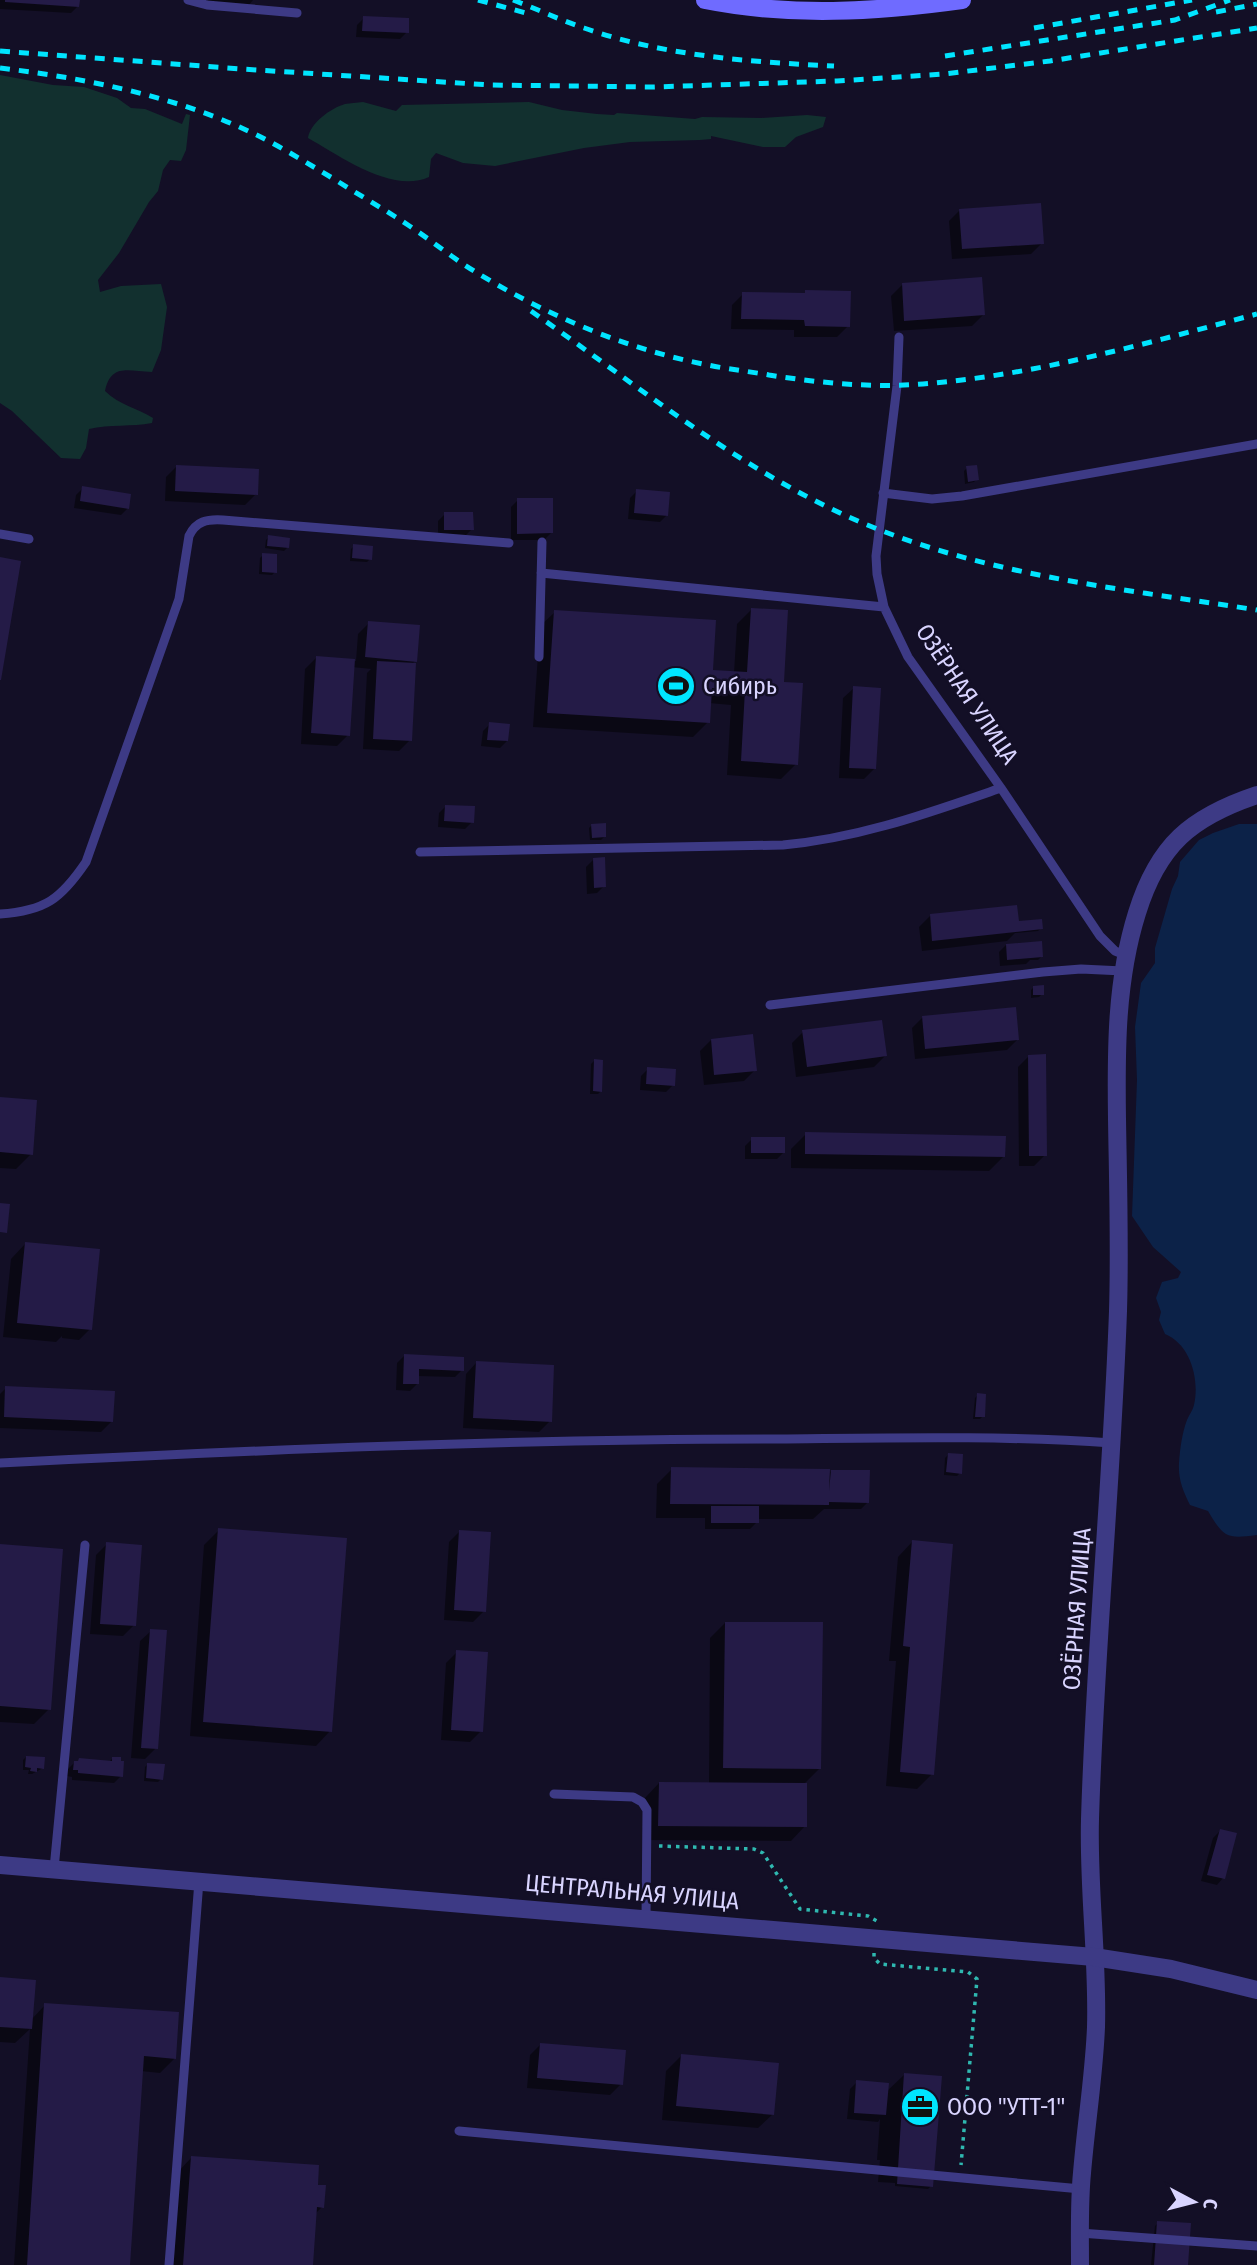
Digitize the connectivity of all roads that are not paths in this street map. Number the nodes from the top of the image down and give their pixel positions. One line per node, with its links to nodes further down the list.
1 (188, 0): 4 (lane)
2 (705, 0): 3 (main road)
3 (962, 0)
4 (297, 13)
5 (899, 337): 7 (lane, ОЗЁРНАЯ УЛИЦА)
6 (1257, 444): 7 (lane)
7 (883, 493): 13 (lane, ОЗЁРНАЯ УЛИЦА)
8 (0, 534): 9 (lane)
9 (29, 539)
10 (541, 542): 12 (lane)
11 (509, 543): 18 (lane)
12 (541, 573): 13 (lane); 14 (lane)
13 (884, 607): 15 (lane, ОЗЁРНАЯ УЛИЦА)
14 (539, 657)
15 (1001, 788): 17 (lane); 19 (lane, ОЗЁРНАЯ УЛИЦА)
16 (1257, 794): 19 (street, ОЗЁРНАЯ УЛИЦА)
17 (420, 852)
18 (0, 914)
19 (1124, 963): 20 (lane); 21 (street, ОЗЁРНАЯ УЛИЦА)
20 (770, 1004)
21 (1112, 1443): 22 (lane); 29 (street, ОЗЁРНАЯ УЛИЦА)
22 (0, 1463)
23 (85, 1545): 26 (lane)
24 (554, 1794): 28 (lane)
25 (0, 1865): 26 (street, ЦЕНТРАЛЬНАЯ УЛИЦА)
26 (54, 1869): 27 (street, ЦЕНТРАЛЬНАЯ УЛИЦА)
27 (199, 1881): 28 (street, ЦЕНТРАЛЬНАЯ УЛИЦА); 35 (lane)
28 (646, 1918): 29 (street, ЦЕНТРАЛЬНАЯ УЛИЦА)
29 (1094, 1956): 30 (street, ЦЕНТРАЛЬНАЯ УЛИЦА); 32 (street, ОЗЁРНАЯ УЛИЦА)
30 (1257, 1990)
31 (459, 2131): 32 (lane)
32 (1081, 2189): 33 (street, ОЗЁРНАЯ УЛИЦА)
33 (1080, 2232): 34 (lane); 36 (street, ОЗЁРНАЯ УЛИЦА)
34 (1257, 2246)
35 (169, 2265)
36 (1080, 2265)

